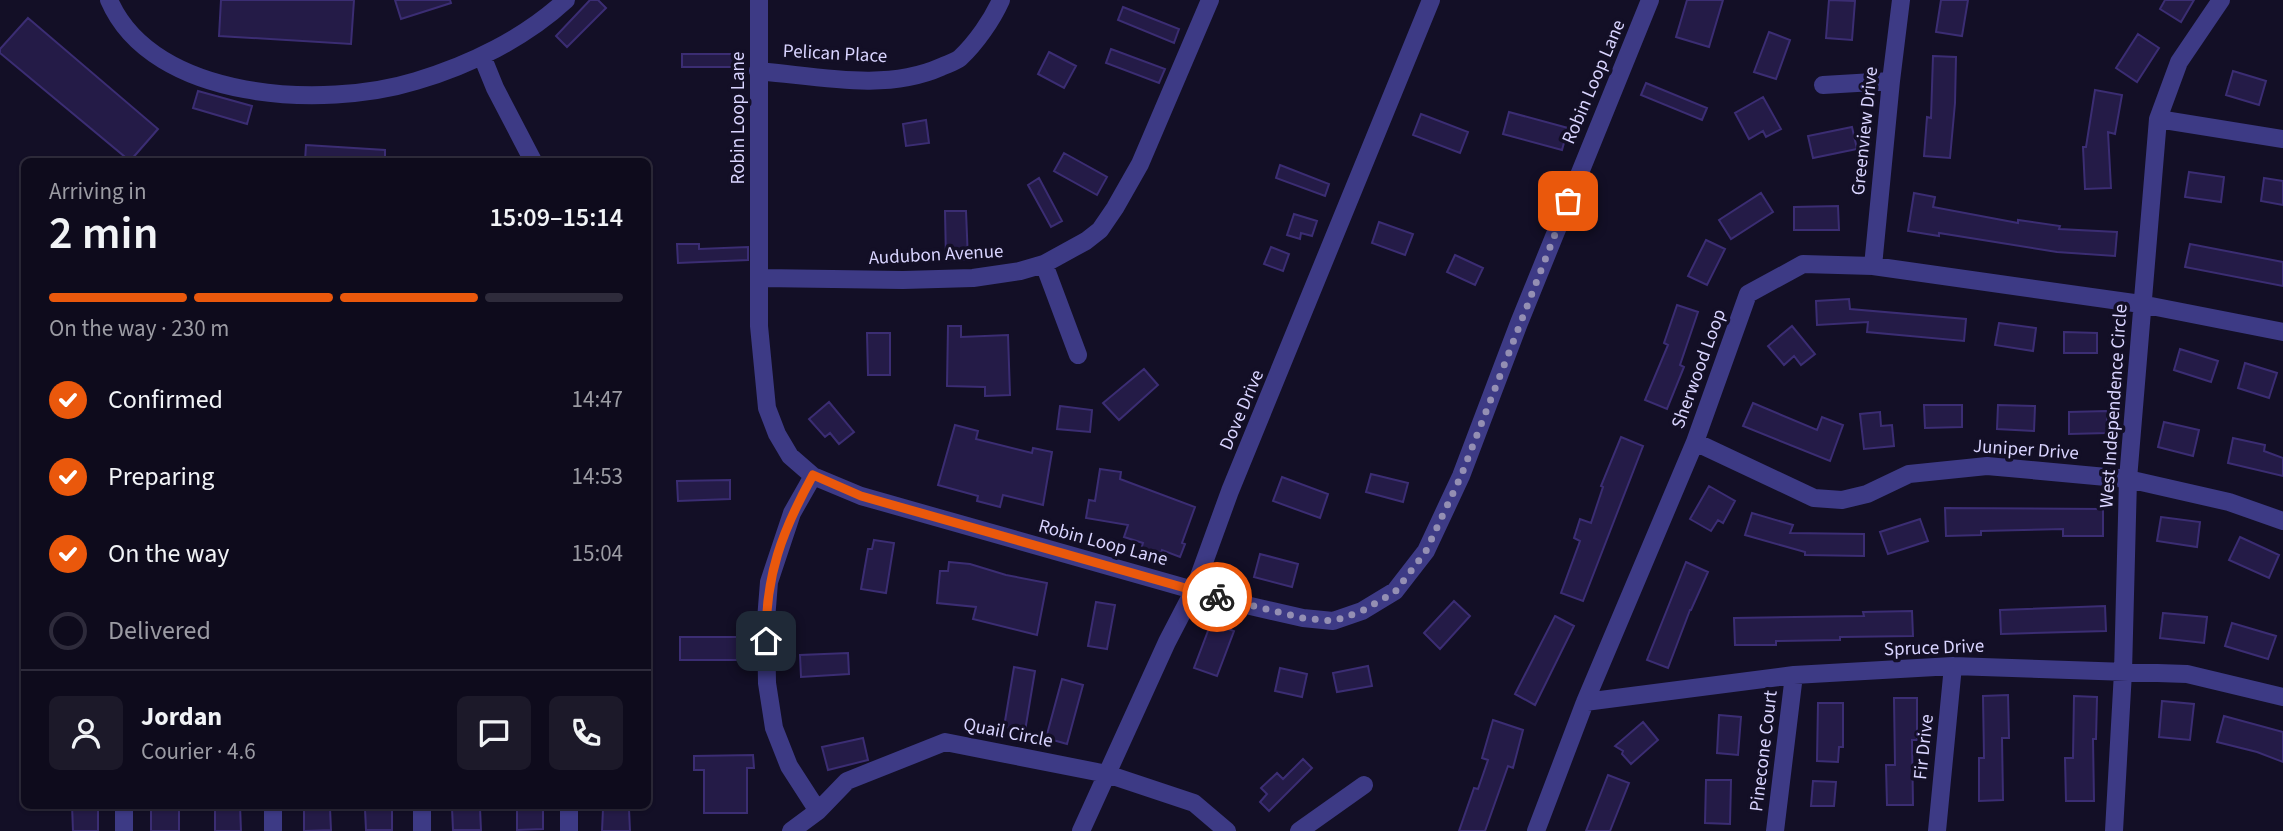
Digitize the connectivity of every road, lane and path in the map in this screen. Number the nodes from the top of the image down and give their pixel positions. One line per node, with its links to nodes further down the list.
1 (109, 0): 10 (street)
2 (566, 0): 10 (street)
3 (759, 0): 11 (street, Robin Loop Lane)
4 (1000, 0): 11 (street, Pelican Place)
5 (1210, 0): 17 (street, Audubon Avenue)
6 (1431, 0): 27 (street, Dove Drive)
7 (1650, 0): 27 (street, Robin Loop Lane)
8 (1901, 0): 12 (street, Greenview Drive)
9 (2221, 0): 14 (street, West Independence Circle)
10 (482, 55): 16 (street)
11 (758, 71): 19 (street, Robin Loop Lane)
12 (1891, 80): 13 (street); 18 (street, Greenview Drive)
13 (1823, 85)
14 (2158, 119): 15 (street); 20 (street, West Independence Circle)
15 (2283, 139)
16 (531, 158)
17 (1044, 264): 19 (street, Audubon Avenue); 22 (street)
18 (1873, 266): 20 (street, Sherwood Loop); 23 (street, Sherwood Loop)
19 (760, 278): 24 (street, Robin Loop Lane)
20 (2141, 304): 21 (street, Sherwood Loop); 25 (street, West Independence Circle)
21 (2283, 332)
22 (1078, 355)
23 (1695, 442): 25 (street, Juniper Drive); 32 (street, Sherwood Loop)
24 (813, 475): 27 (street, Robin Loop Lane); 39 (street)
25 (2128, 479): 26 (street, Juniper Drive); 29 (street, West Independence Circle)
26 (2283, 521)
27 (1195, 590): 33 (street, Dove Drive)
28 (1953, 666): 29 (street, Spruce Drive); 30 (street, Spruce Drive); 50 (street, Fir Drive)
29 (2123, 672): 31 (street, Spruce Drive); 51 (street, West Independence Circle)
30 (1794, 676): 32 (street, Spruce Drive); 49 (street, Pinecone Court)
31 (2283, 698)
32 (1585, 702): 48 (street, Sherwood Loop)
33 (1107, 774): 39 (street, Quail Circle); 45 (street, Dove Drive); 46 (street, Quail Circle)
34 (1364, 785): 47 (street)
35 (124, 809): 40 (street)
36 (273, 809): 41 (street)
37 (422, 809): 42 (street)
38 (569, 809): 43 (street)
39 (818, 811): 44 (street, Quail Circle)
40 (124, 831)
41 (273, 831)
42 (422, 831)
43 (569, 831)
44 (791, 831)
45 (1080, 831)
46 (1227, 831)
47 (1299, 831)
48 (1536, 831)
49 (1775, 831)
50 (1937, 831)
51 (2114, 831)

